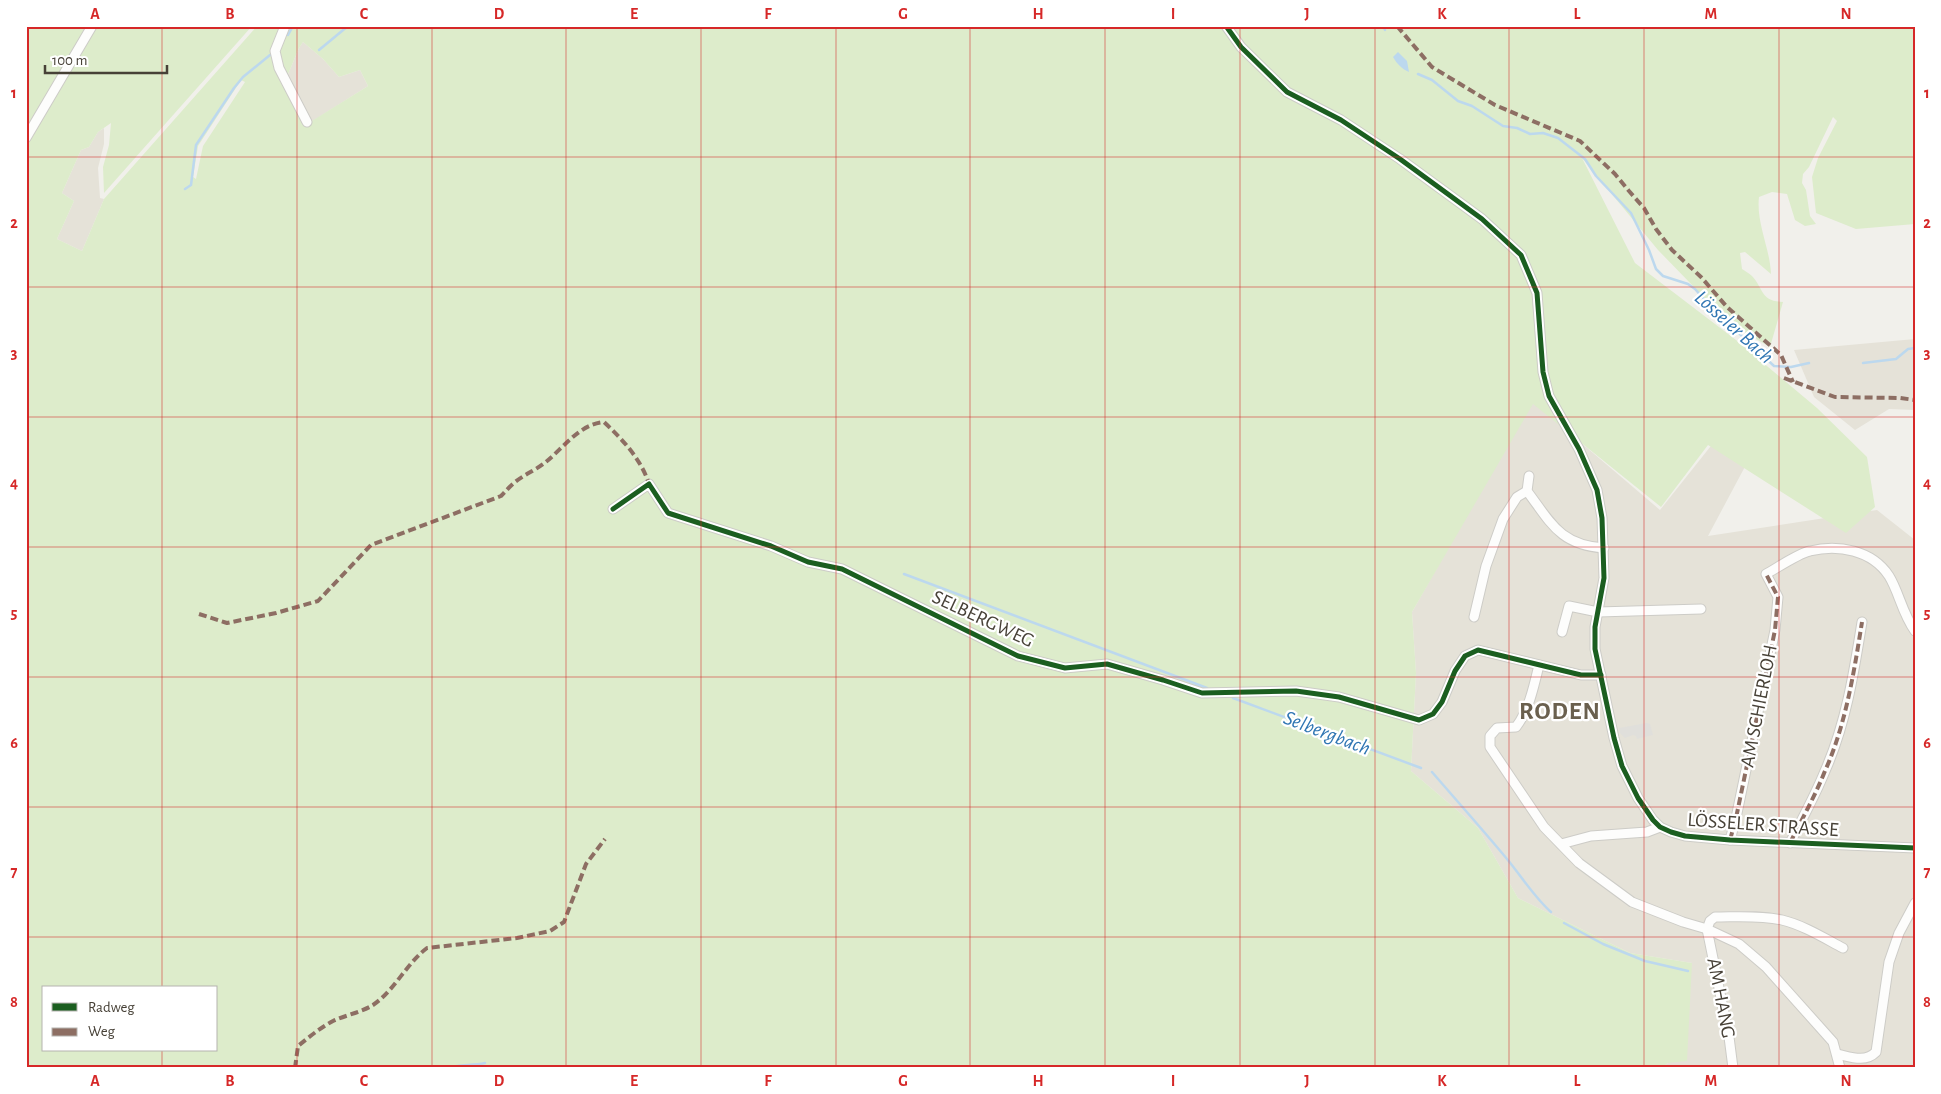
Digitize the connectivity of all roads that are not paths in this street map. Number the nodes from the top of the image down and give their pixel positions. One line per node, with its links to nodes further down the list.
1 (92, 26): 5 (street)
2 (285, 26): 4 (street)
3 (1226, 26): 9 (street, LÖSSELER STRASSE)
4 (307, 122)
5 (26, 138)
6 (1529, 476): 7 (street)
7 (1527, 491): 9 (street); 12 (street)
8 (613, 509): 16 (street, SELBERGWEG)
9 (1604, 548): 11 (street, LÖSSELER STRASSE)
10 (1701, 609): 11 (street)
11 (1598, 612): 15 (street); 17 (street, LÖSSELER STRASSE)
12 (1474, 617)
13 (1862, 622): 20 (street)
14 (1915, 631): 19 (street, AM SCHIERLOH)
15 (1562, 632)
16 (1539, 665): 17 (street, SELBERGWEG); 21 (street)
17 (1600, 674): 18 (street, LÖSSELER STRASSE)
18 (1660, 827): 19 (street, LÖSSELER STRASSE); 21 (street)
19 (1730, 840): 20 (street, LÖSSELER STRASSE)
20 (1790, 843): 22 (street, LÖSSELER STRASSE)
21 (1561, 844): 24 (street)
22 (1915, 848)
23 (1915, 902): 26 (street)
24 (1707, 929): 25 (street); 26 (street); 27 (street, AM HANG)
25 (1843, 948)
26 (1837, 1054): 28 (street)
27 (1733, 1068)
28 (1840, 1068)

